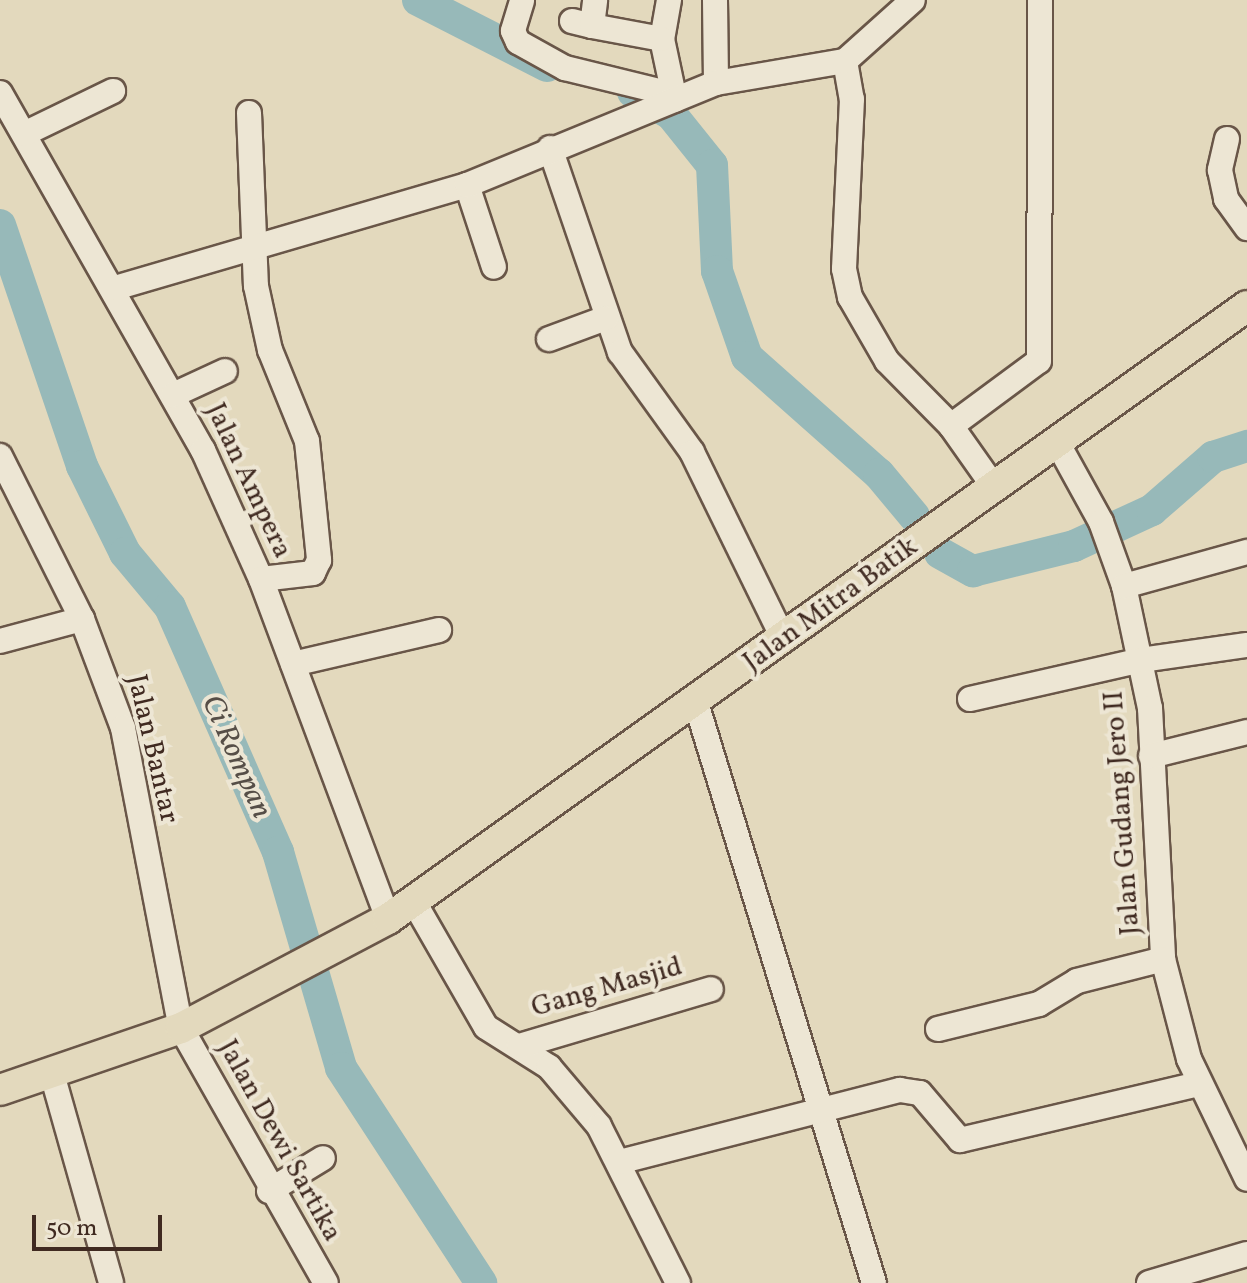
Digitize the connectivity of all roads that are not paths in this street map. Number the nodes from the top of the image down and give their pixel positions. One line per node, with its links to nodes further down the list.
1 (595, 0): 7 (street)
2 (669, 0): 7 (street)
3 (715, 0): 9 (street)
4 (913, 0): 8 (street)
5 (1040, 0): 27 (street)
6 (522, 1): 12 (street)
7 (662, 39): 12 (street)
8 (845, 61): 9 (street); 27 (street)
9 (716, 83): 12 (street)
10 (113, 91): 14 (street)
11 (0, 93): 14 (street, Jalan Ampera)
12 (664, 103): 16 (street)
13 (249, 113): 19 (street)
14 (24, 134): 21 (street, Jalan Ampera)
15 (1227, 139): 18 (street)
16 (550, 148): 17 (street); 23 (street)
17 (467, 185): 19 (street); 20 (street)
18 (1247, 228)
19 (254, 244): 21 (street); 33 (street)
20 (494, 267)
21 (115, 288): 26 (street, Jalan Ampera)
22 (1247, 306): 28 (main road, Jalan Mitra Batik)
23 (606, 318): 24 (street); 37 (street)
24 (549, 339)
25 (225, 371): 26 (street)
26 (173, 395): 33 (street, Jalan Ampera)
27 (951, 426): 30 (street)
28 (1058, 444): 30 (main road, Jalan Mitra Batik); 34 (street, Jalan Gudang Jero II)
29 (0, 456): 31 (street, Jalan Bantar)
30 (994, 487): 37 (main road, Jalan Mitra Batik)
31 (11, 501): 35 (street, Jalan Bantar)
32 (1247, 552): 34 (street)
33 (261, 579): 41 (street, Jalan Ampera)
34 (1124, 586): 40 (street, Jalan Gudang Jero II)
35 (82, 619): 38 (street); 50 (street, Jalan Bantar)
36 (439, 630): 41 (street)
37 (784, 640): 43 (main road, Jalan Mitra Batik)
38 (0, 641)
39 (1247, 645): 40 (street)
40 (1141, 660): 42 (street); 45 (street, Jalan Gudang Jero II)
41 (293, 664): 47 (street, Jalan Ampera)
42 (970, 699)
43 (696, 703): 46 (main road, Jalan Mitra Batik); 56 (street)
44 (1247, 732): 45 (street)
45 (1151, 756): 48 (street, Jalan Gudang Jero II)
46 (414, 902): 47 (main road, Jalan Mitra Batik); 52 (street)
47 (388, 919): 50 (main road, Jalan Mitra Batik)
48 (1163, 959): 51 (street); 54 (street, Jalan Gudang Jero II)
49 (711, 989): 52 (street, Gang Masjid)
50 (181, 1028): 53 (main road, Jalan Mitra Batik); 60 (street, Jalan Dewi Sartika)
51 (938, 1029)
52 (519, 1046): 58 (street)
53 (52, 1074): 55 (main road, Jalan Mitra Batik); 62 (street)
54 (1199, 1084): 56 (street); 59 (street, Jalan Gudang Jero II)
55 (0, 1090)
56 (822, 1112): 58 (street); 65 (street)
57 (323, 1158): 60 (street)
58 (619, 1162): 64 (street)
59 (1247, 1179)
60 (269, 1191): 63 (street, Jalan Dewi Sartika)
61 (1247, 1254): 66 (street)
62 (111, 1283)
63 (326, 1283)
64 (678, 1283)
65 (874, 1283)
66 (1149, 1283)

